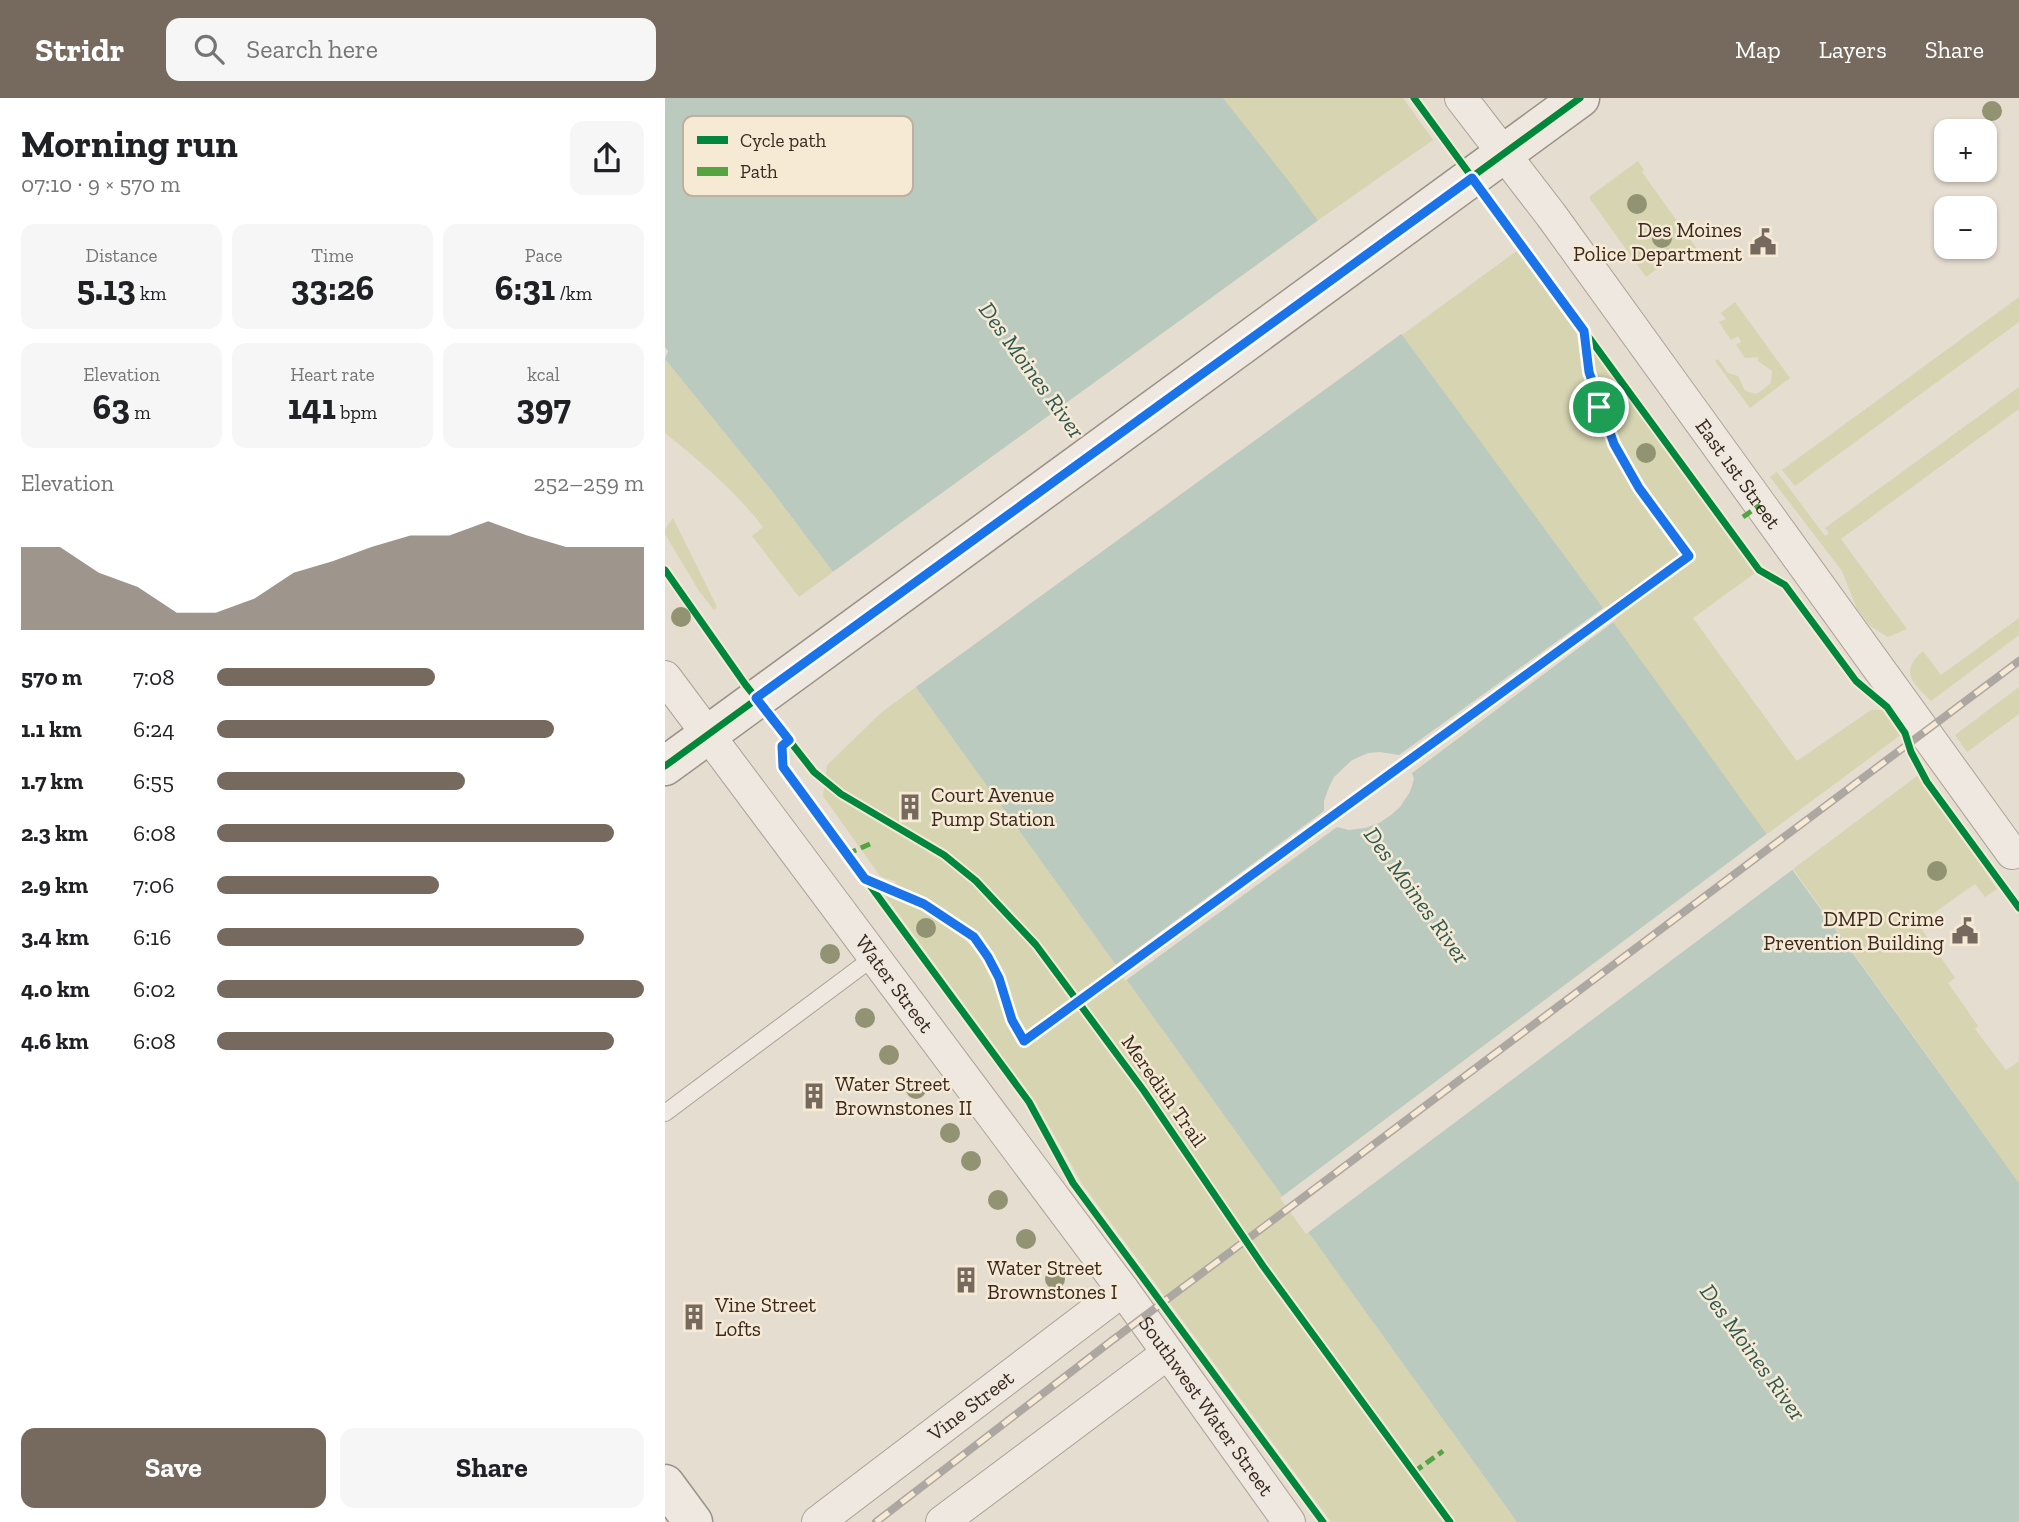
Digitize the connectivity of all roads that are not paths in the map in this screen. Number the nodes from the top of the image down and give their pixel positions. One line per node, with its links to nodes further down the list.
1 (1461, 98): 3 (street, East 1st Street)
2 (1580, 98): 3 (street)
3 (1504, 154): 5 (street); 7 (street, East 1st Street)
4 (665, 677): 5 (street, Water Street)
5 (708, 734): 6 (street); 8 (street, Water Street)
6 (665, 766)
7 (2012, 853)
8 (874, 957): 9 (lane); 10 (street, Water Street)
9 (665, 1113)
10 (1123, 1290): 11 (street, Southwest Water Street); 14 (street, Vine Street)
11 (1168, 1353): 15 (street); 16 (street, Southwest Water Street)
12 (665, 1485): 13 (street)
13 (693, 1522)
14 (818, 1522)
15 (942, 1522)
16 (1289, 1522)

